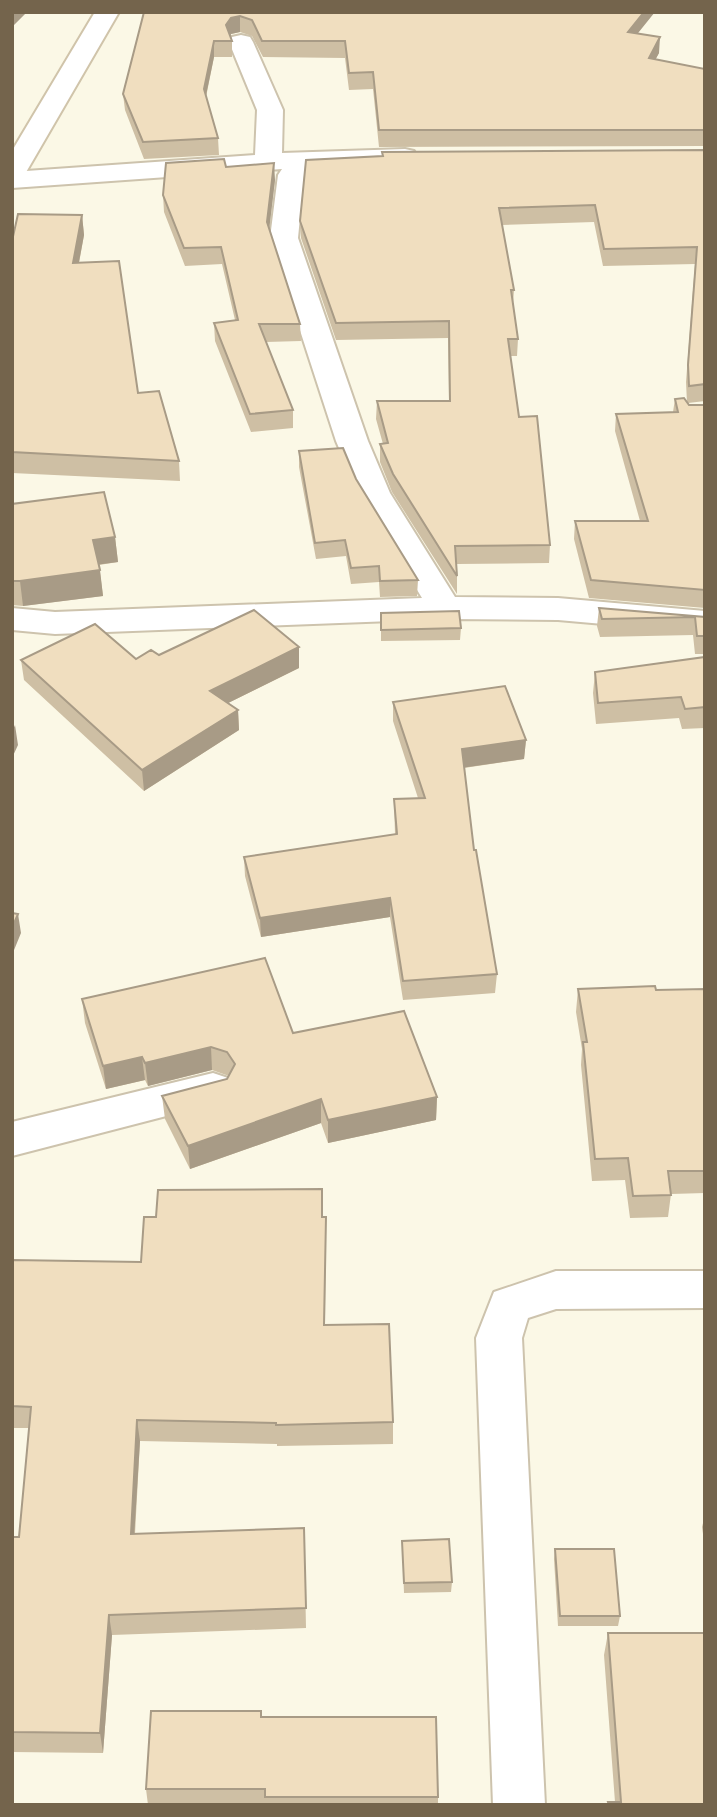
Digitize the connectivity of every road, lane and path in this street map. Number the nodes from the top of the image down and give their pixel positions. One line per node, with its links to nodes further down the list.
1 (107, 12): 6 (street)
2 (242, 42): 5 (street)
3 (431, 156): 4 (street)
4 (303, 160): 5 (street); 8 (street)
5 (268, 162): 7 (street)
6 (12, 174)
7 (12, 180)
8 (445, 608): 9 (street); 10 (street)
9 (12, 619)
10 (705, 622)
11 (213, 1089): 12 (street)
12 (12, 1139)
13 (705, 1289): 14 (street)
14 (519, 1805)

